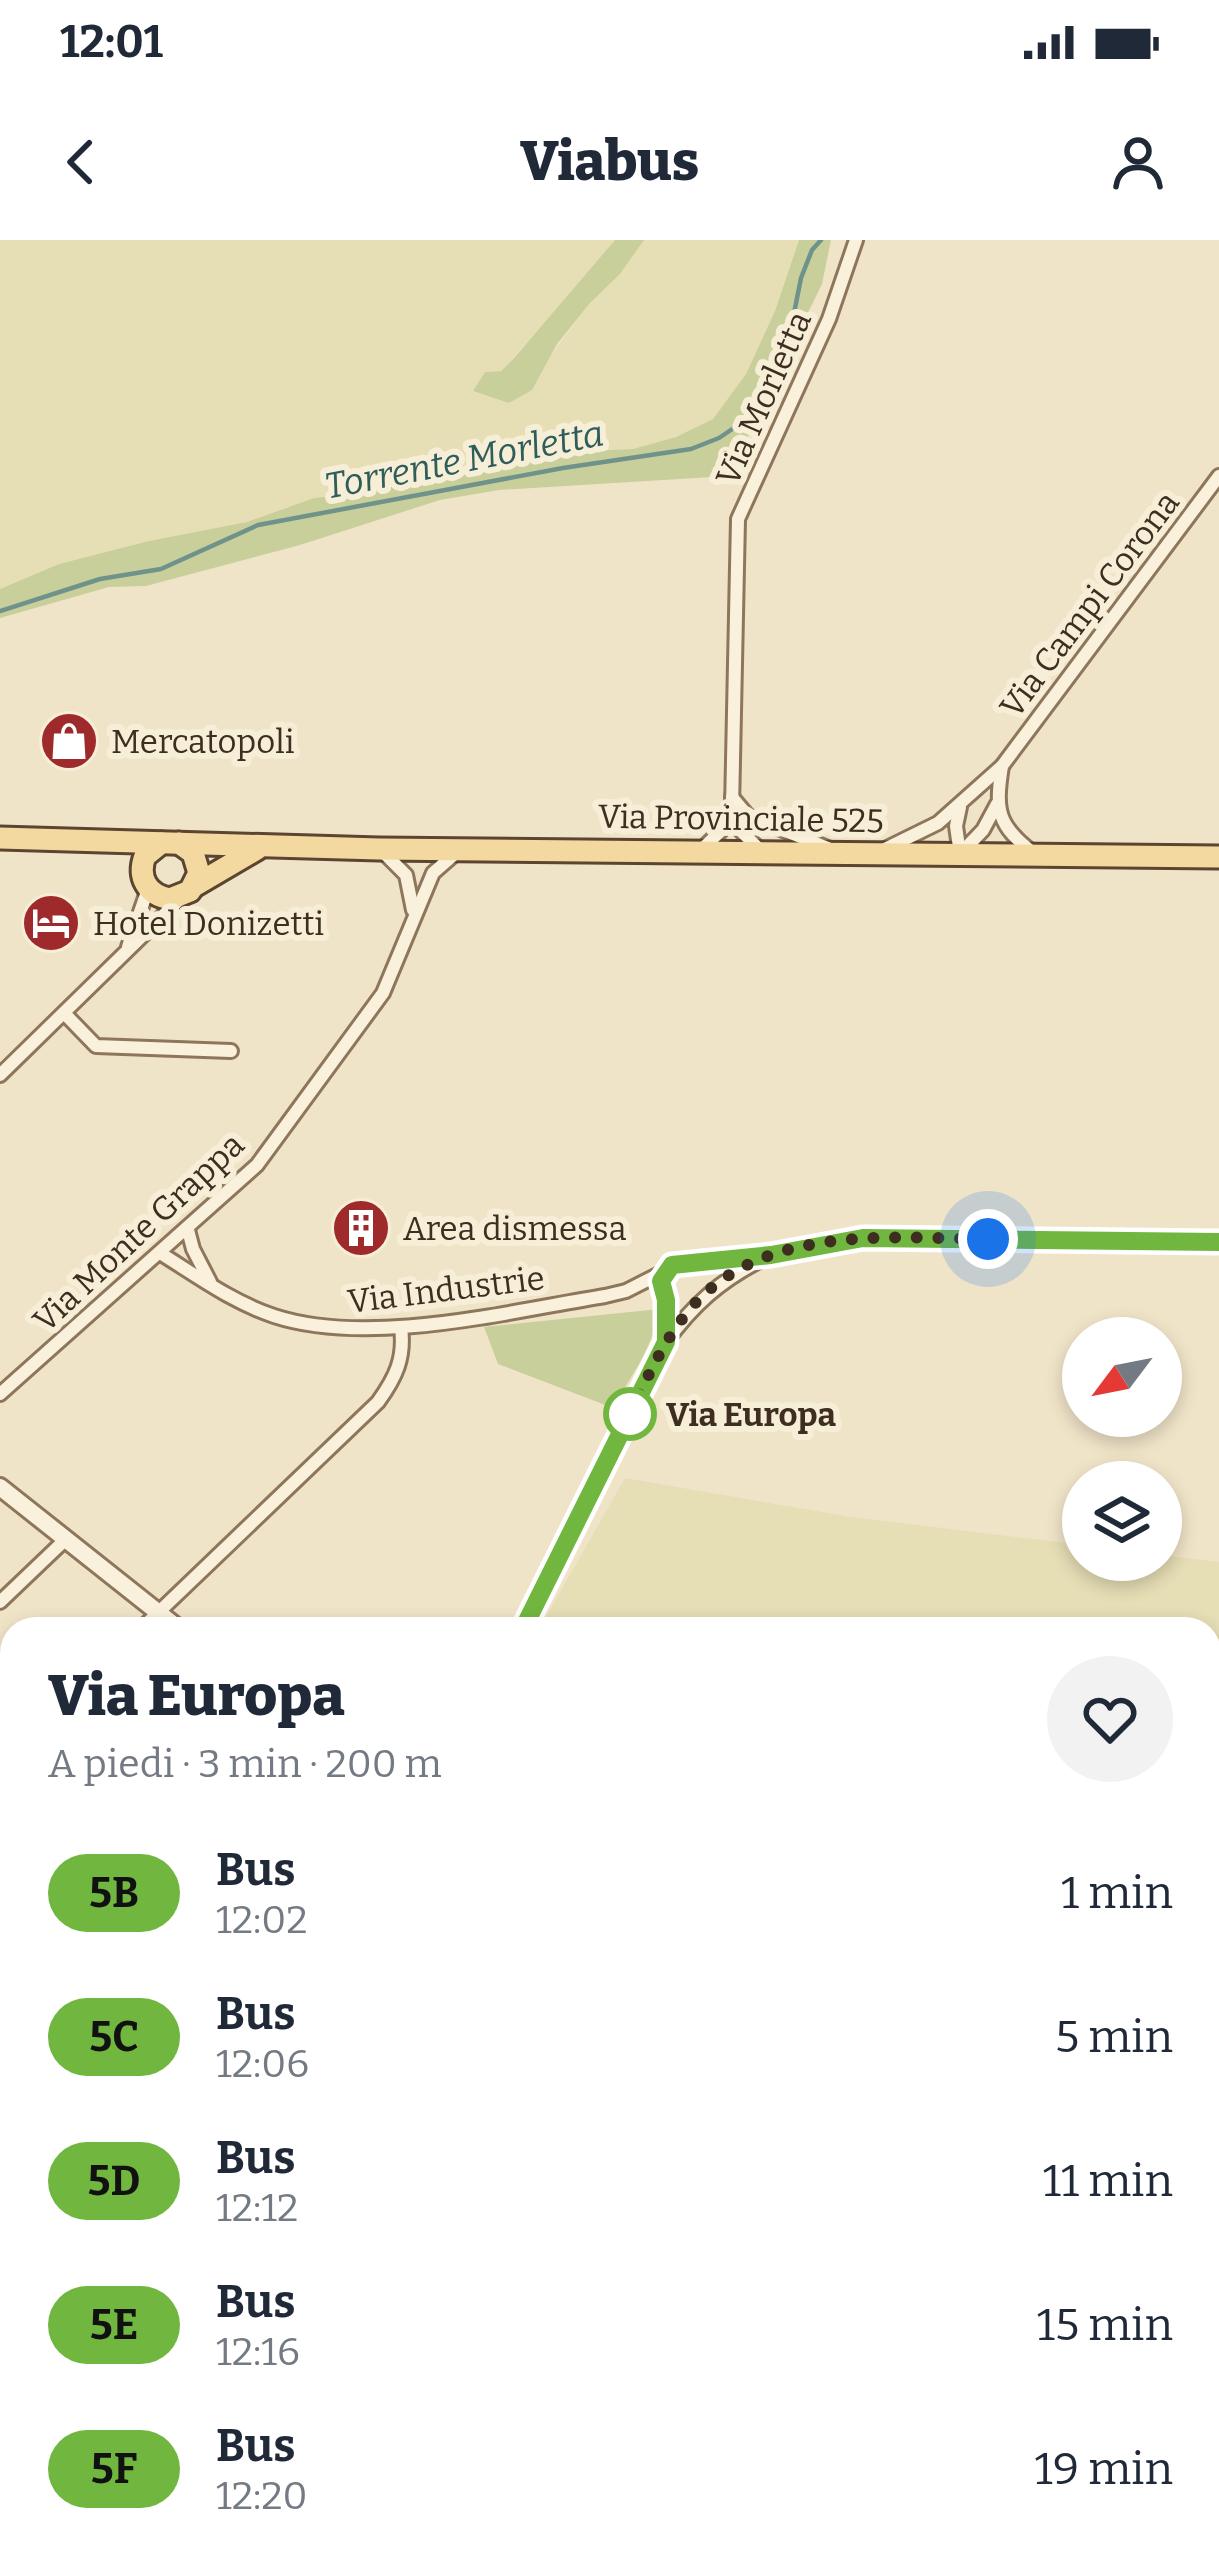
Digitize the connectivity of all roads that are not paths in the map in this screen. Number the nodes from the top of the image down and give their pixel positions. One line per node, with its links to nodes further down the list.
1 (856, 240): 5 (street, Via Morletta)
2 (1219, 476): 3 (street, Via Campi Corona)
3 (1002, 766): 4 (street, Via Campi Corona); 6 (street, Via Campi Corona)
4 (964, 800): 16 (street, Via Campi Corona); 17 (street)
5 (732, 803): 13 (street); 14 (street); 15 (street)
6 (997, 805): 17 (street, Via Campi Corona); 18 (street)
7 (0, 838): 8 (main road, Via Provinciale 525)
8 (95, 839): 9 (main road, Via Provinciale 525); 20 (main road)
9 (170, 843): 10 (main road, Via Provinciale 525); 20 (main road); 21 (main road)
10 (262, 846): 11 (main road, Via Provinciale 525); 21 (main road)
11 (379, 849): 12 (main road, Via Provinciale 525); 22 (street)
12 (461, 849): 13 (main road, Via Provinciale 525); 22 (street)
13 (700, 851): 14 (main road, Via Provinciale 525)
14 (762, 851): 15 (main road, Via Provinciale 525)
15 (840, 852): 16 (main road, Via Provinciale 525)
16 (877, 853): 17 (main road, Via Provinciale 525)
17 (960, 854): 18 (main road, Via Provinciale 525)
18 (1036, 855): 19 (main road, Via Provinciale 525)
19 (1219, 857)
20 (145, 881): 21 (main road); 23 (street)
21 (190, 890): 23 (street)
22 (413, 917): 27 (street, Via Monte Grappa)
23 (125, 953): 24 (street)
24 (64, 1013): 25 (street); 26 (street)
25 (231, 1052)
26 (0, 1075)
27 (188, 1230): 29 (street, Via Monte Grappa); 32 (street)
28 (1219, 1242): 30 (street, Via Industrie)
29 (160, 1253): 32 (street, Via Industrie); 38 (street, Via Monte Grappa)
30 (771, 1255): 31 (street, Via Industrie); 35 (street, Via Industrie)
31 (678, 1264): 33 (street, Via Industrie); 34 (street); 35 (street)
32 (210, 1284): 36 (street, Via Industrie)
33 (626, 1292): 34 (street, Via Industrie); 36 (street, Via Industrie)
34 (665, 1299): 35 (street, Via Industrie); 37 (street)
35 (697, 1302): 37 (street)
36 (401, 1327): 42 (street)
37 (666, 1342): 45 (street)
38 (0, 1394)
39 (0, 1487): 40 (street)
40 (67, 1539): 41 (street); 42 (street)
41 (0, 1602)
42 (159, 1612): 43 (street); 44 (street)
43 (154, 1617)
44 (165, 1617)
45 (529, 1617)

